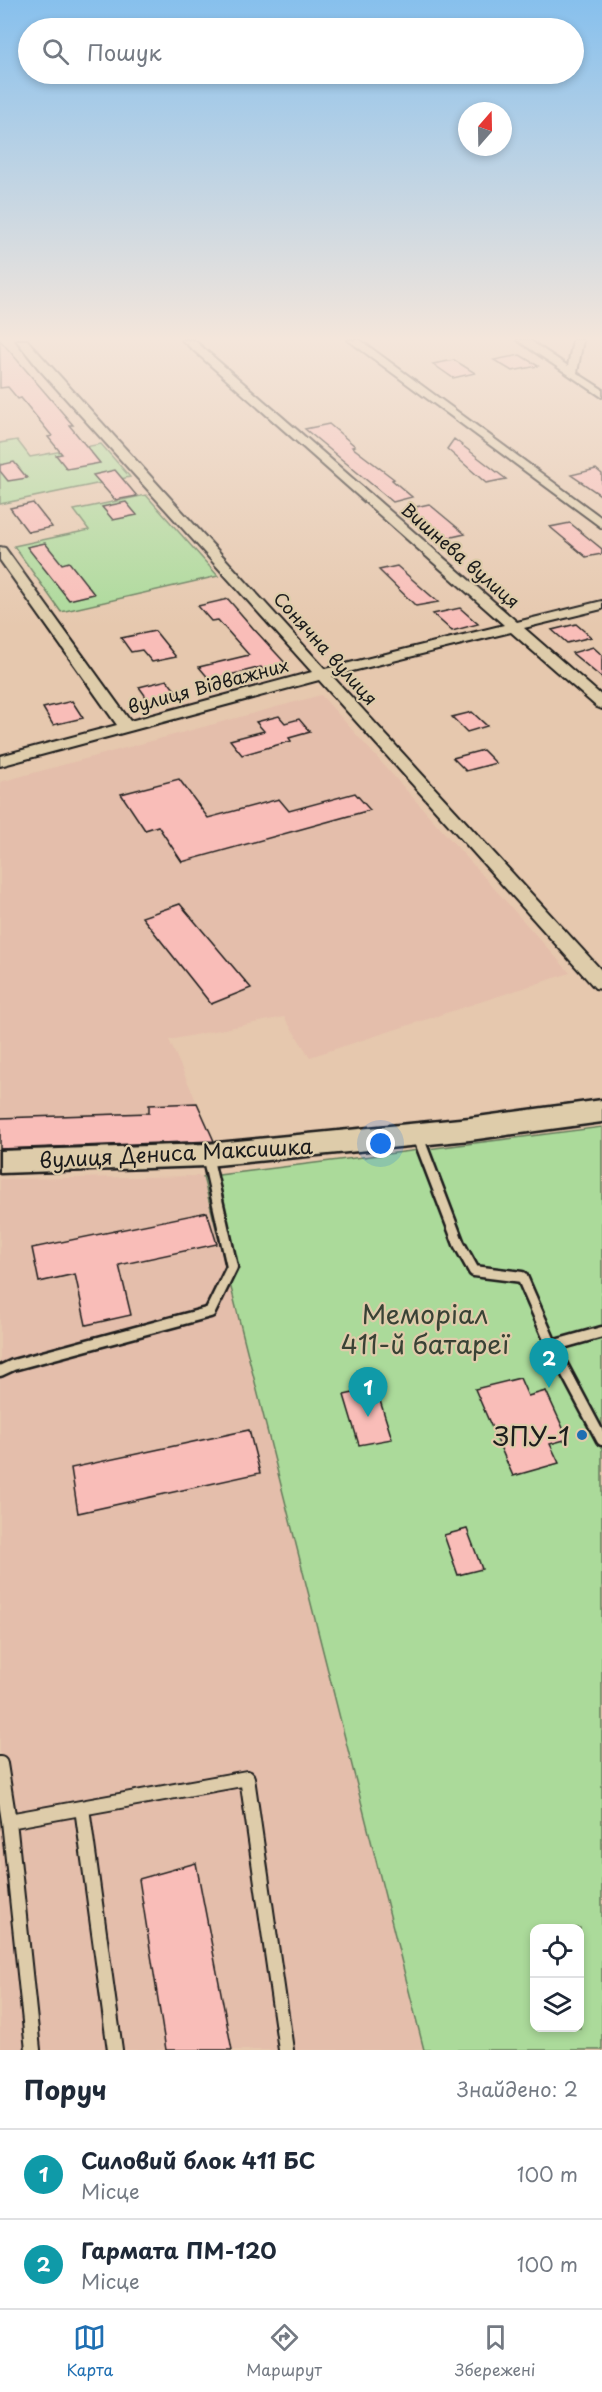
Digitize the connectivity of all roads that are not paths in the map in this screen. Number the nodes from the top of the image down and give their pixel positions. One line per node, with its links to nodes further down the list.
1 (106, 436): 8 (street, Сонячна вулиця)
2 (296, 436): 7 (street, Вишнева вулиця)
3 (483, 436): 4 (street)
4 (602, 524)
5 (0, 551): 10 (street)
6 (602, 605): 7 (street, вулиця Відважних)
7 (515, 626): 8 (street, вулиця Відважних); 9 (street, Вишнева вулиця)
8 (323, 674): 10 (street, вулиця Відважних); 12 (street, Сонячна вулиця)
9 (602, 704)
10 (126, 728): 11 (street, вулиця Відважних)
11 (0, 761)
12 (602, 983)
13 (602, 1111): 14 (street, вулиця Дениса Максишка)
14 (417, 1134): 15 (street, вулиця Дениса Максишка); 18 (lane)
15 (207, 1155): 16 (street, вулиця Дениса Максишка); 19 (lane)
16 (0, 1162)
17 (602, 1332): 18 (lane)
18 (552, 1346): 20 (lane)
19 (0, 1371)
20 (602, 1440)
21 (0, 1764): 23 (lane)
22 (82, 1808): 23 (lane); 25 (lane); 26 (lane)
23 (9, 1821): 24 (lane)
24 (33, 2050)
25 (115, 2050)
26 (286, 2050)

